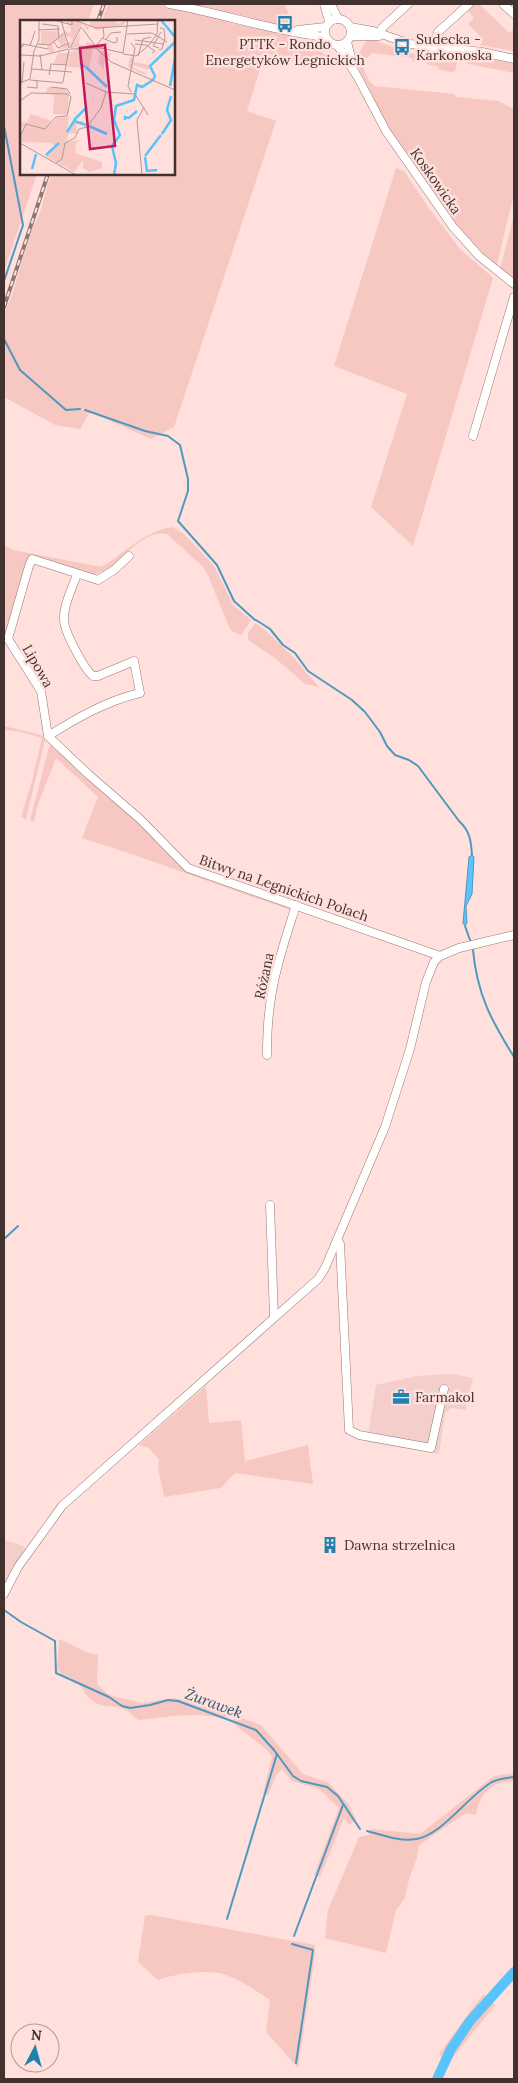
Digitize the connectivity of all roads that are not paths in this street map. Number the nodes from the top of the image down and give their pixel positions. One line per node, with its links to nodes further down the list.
1 (169, 4): 11 (street)
2 (324, 4): 9 (street)
3 (331, 4): 8 (street)
4 (408, 4): 12 (street)
5 (469, 4): 16 (street)
6 (503, 4): 7 (street)
7 (514, 14)
8 (338, 19): 9 (street); 10 (street)
9 (327, 24): 11 (street); 13 (street)
10 (350, 27): 12 (street); 14 (street)
11 (289, 31): 13 (street)
12 (384, 32): 14 (street); 16 (street)
13 (325, 37): 15 (street)
14 (349, 39): 15 (street); 18 (street, Koskowicka)
15 (338, 46): 18 (street, Koskowicka)
16 (433, 48): 17 (street)
17 (514, 59)
18 (357, 76): 19 (street, Koskowicka)
19 (514, 284)
20 (514, 297): 21 (street)
21 (473, 436)
22 (129, 556): 23 (street)
23 (77, 574): 24 (street, Lipowa); 24 (street)
24 (48, 736): 25 (street, Bitwy na Legnickich Polach)
25 (296, 905): 27 (street, Bitwy na Legnickich Polach); 28 (street, Różana)
26 (514, 934): 27 (street)
27 (440, 956): 30 (street)
28 (267, 1055)
29 (270, 1205): 31 (street)
30 (338, 1239): 31 (street); 32 (street)
31 (274, 1317): 33 (street)
32 (444, 1389)
33 (4, 1594)

